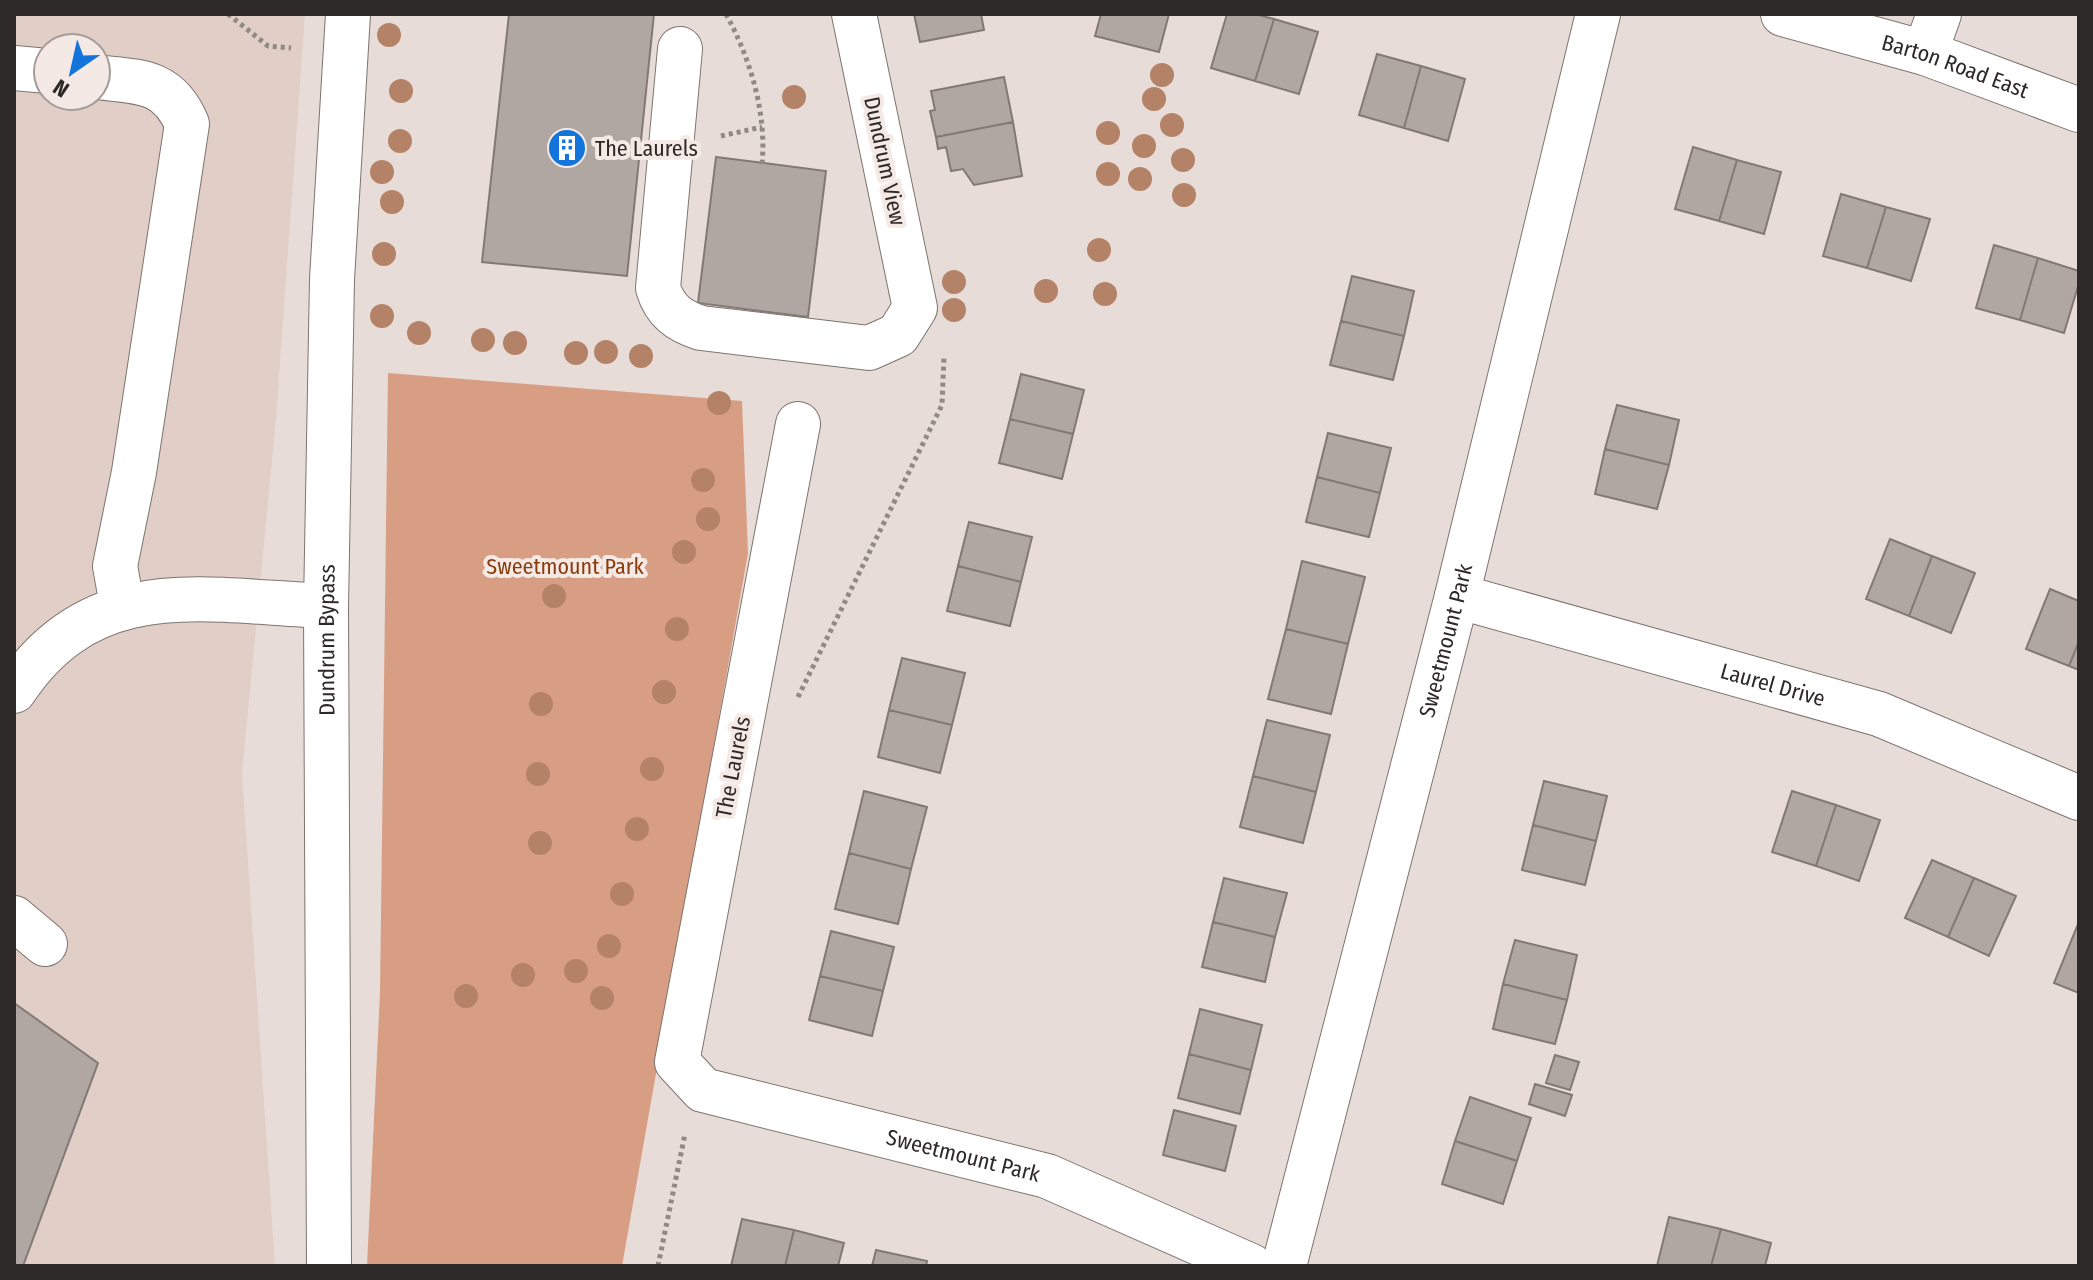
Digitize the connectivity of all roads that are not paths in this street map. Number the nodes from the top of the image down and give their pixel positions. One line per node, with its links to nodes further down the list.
1 (348, 14): 12 (street, Dundrum Bypass)
2 (854, 14): 6 (street, Dundrum View)
3 (1598, 14): 10 (street, Sweetmount Park)
4 (1783, 14): 5 (street, Barton Road East)
5 (1932, 33): 8 (street, Barton Road East)
6 (680, 49)
7 (112, 79): 11 (street)
8 (2079, 110)
9 (798, 424): 15 (street, The Laurels)
10 (1457, 596): 14 (street, Laurel Drive); 18 (street, Sweetmount Park)
11 (122, 605): 12 (street); 13 (street)
12 (326, 606): 16 (street, Dundrum Bypass)
13 (14, 691)
14 (2079, 798)
15 (677, 1062): 17 (street, Sweetmount Park)
16 (329, 1266)
17 (1251, 1266)
18 (1284, 1266)

